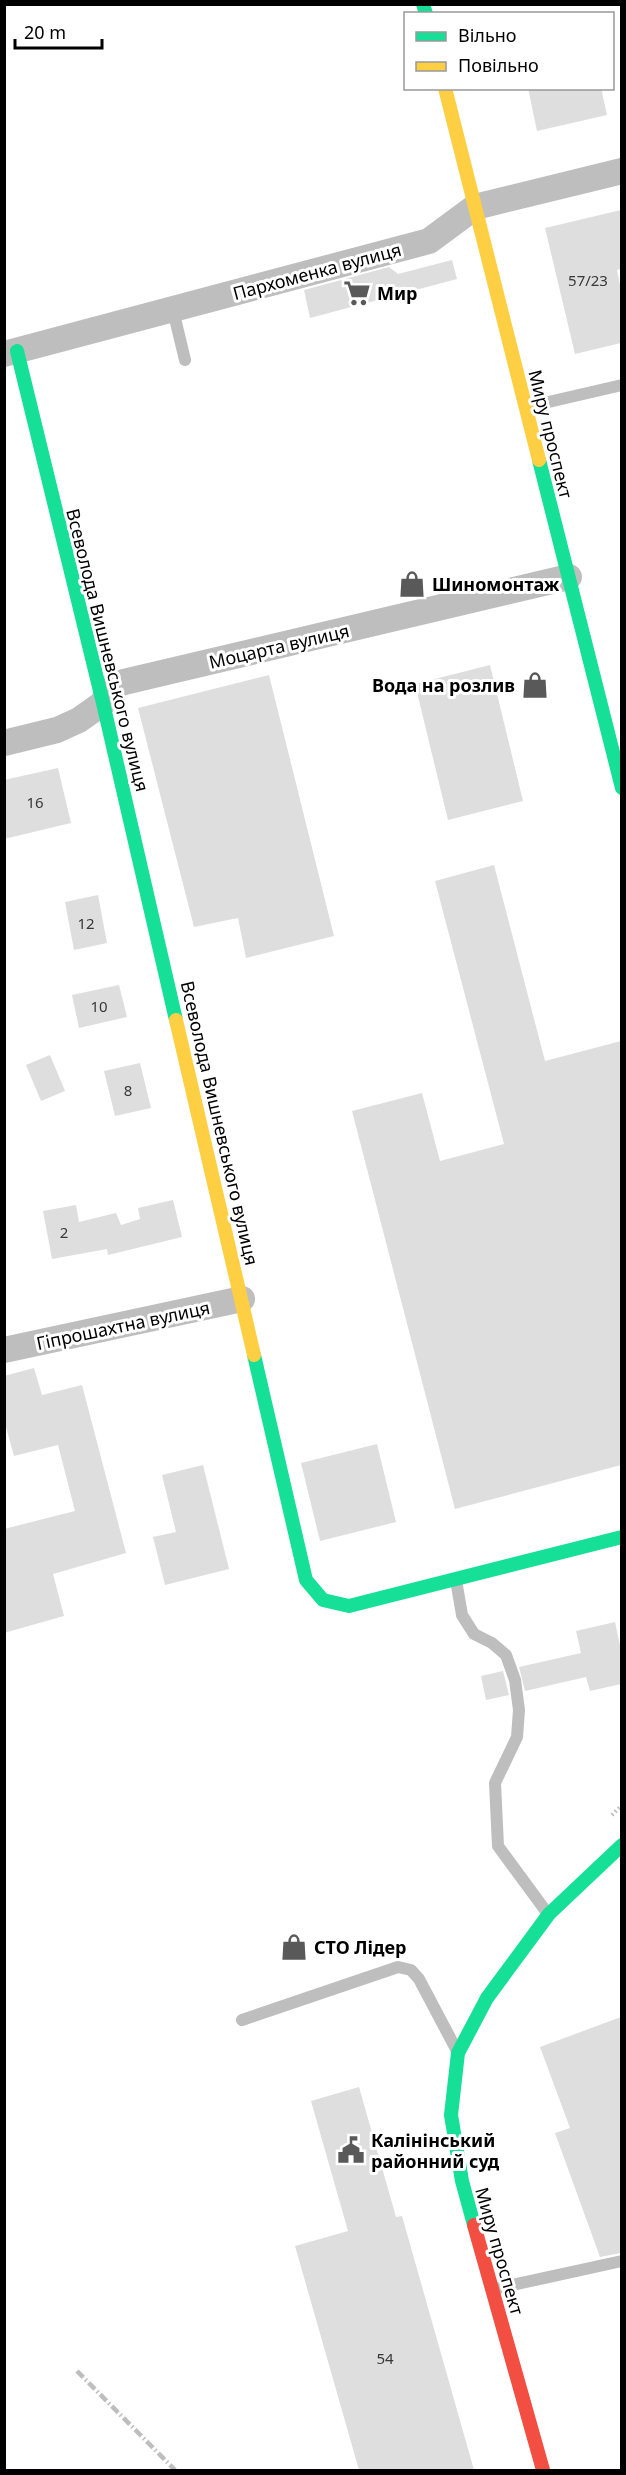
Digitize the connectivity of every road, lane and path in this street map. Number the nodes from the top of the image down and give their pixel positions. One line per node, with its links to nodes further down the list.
1 (446, 90): 3 (street, Миру проспект)
2 (621, 171): 3 (street, Пархоменка вулиця)
3 (475, 207): 4 (street, Пархоменка вулиця); 8 (street, Миру проспект)
4 (173, 310): 5 (street, Пархоменка вулиця); 6 (lane)
5 (11, 353): 10 (street, Всеволода Вишневського вулиця)
6 (185, 360)
7 (621, 385): 8 (lane)
8 (526, 407): 9 (street, Миру проспект)
9 (569, 577): 10 (street, Моцарта вулиця); 12 (street, Миру проспект)
10 (103, 703): 11 (street, Моцарта вулиця); 13 (street, Всеволода Вишневського вулиця)
11 (4, 743)
12 (621, 788)
13 (242, 1299): 14 (street, Гіпрошахтна вулиця); 16 (street, Всеволода Вишневського вулиця)
14 (4, 1350)
15 (621, 1537): 16 (street, Всеволода Вишневського вулиця)
16 (456, 1580): 18 (lane)
17 (621, 1845): 18 (street, Миру проспект)
18 (549, 1914): 20 (street, Миру проспект)
19 (242, 2020): 20 (lane)
20 (458, 2053): 22 (street, Миру проспект)
21 (621, 2261): 22 (lane)
22 (492, 2290): 23 (street, Миру проспект)
23 (543, 2470)

